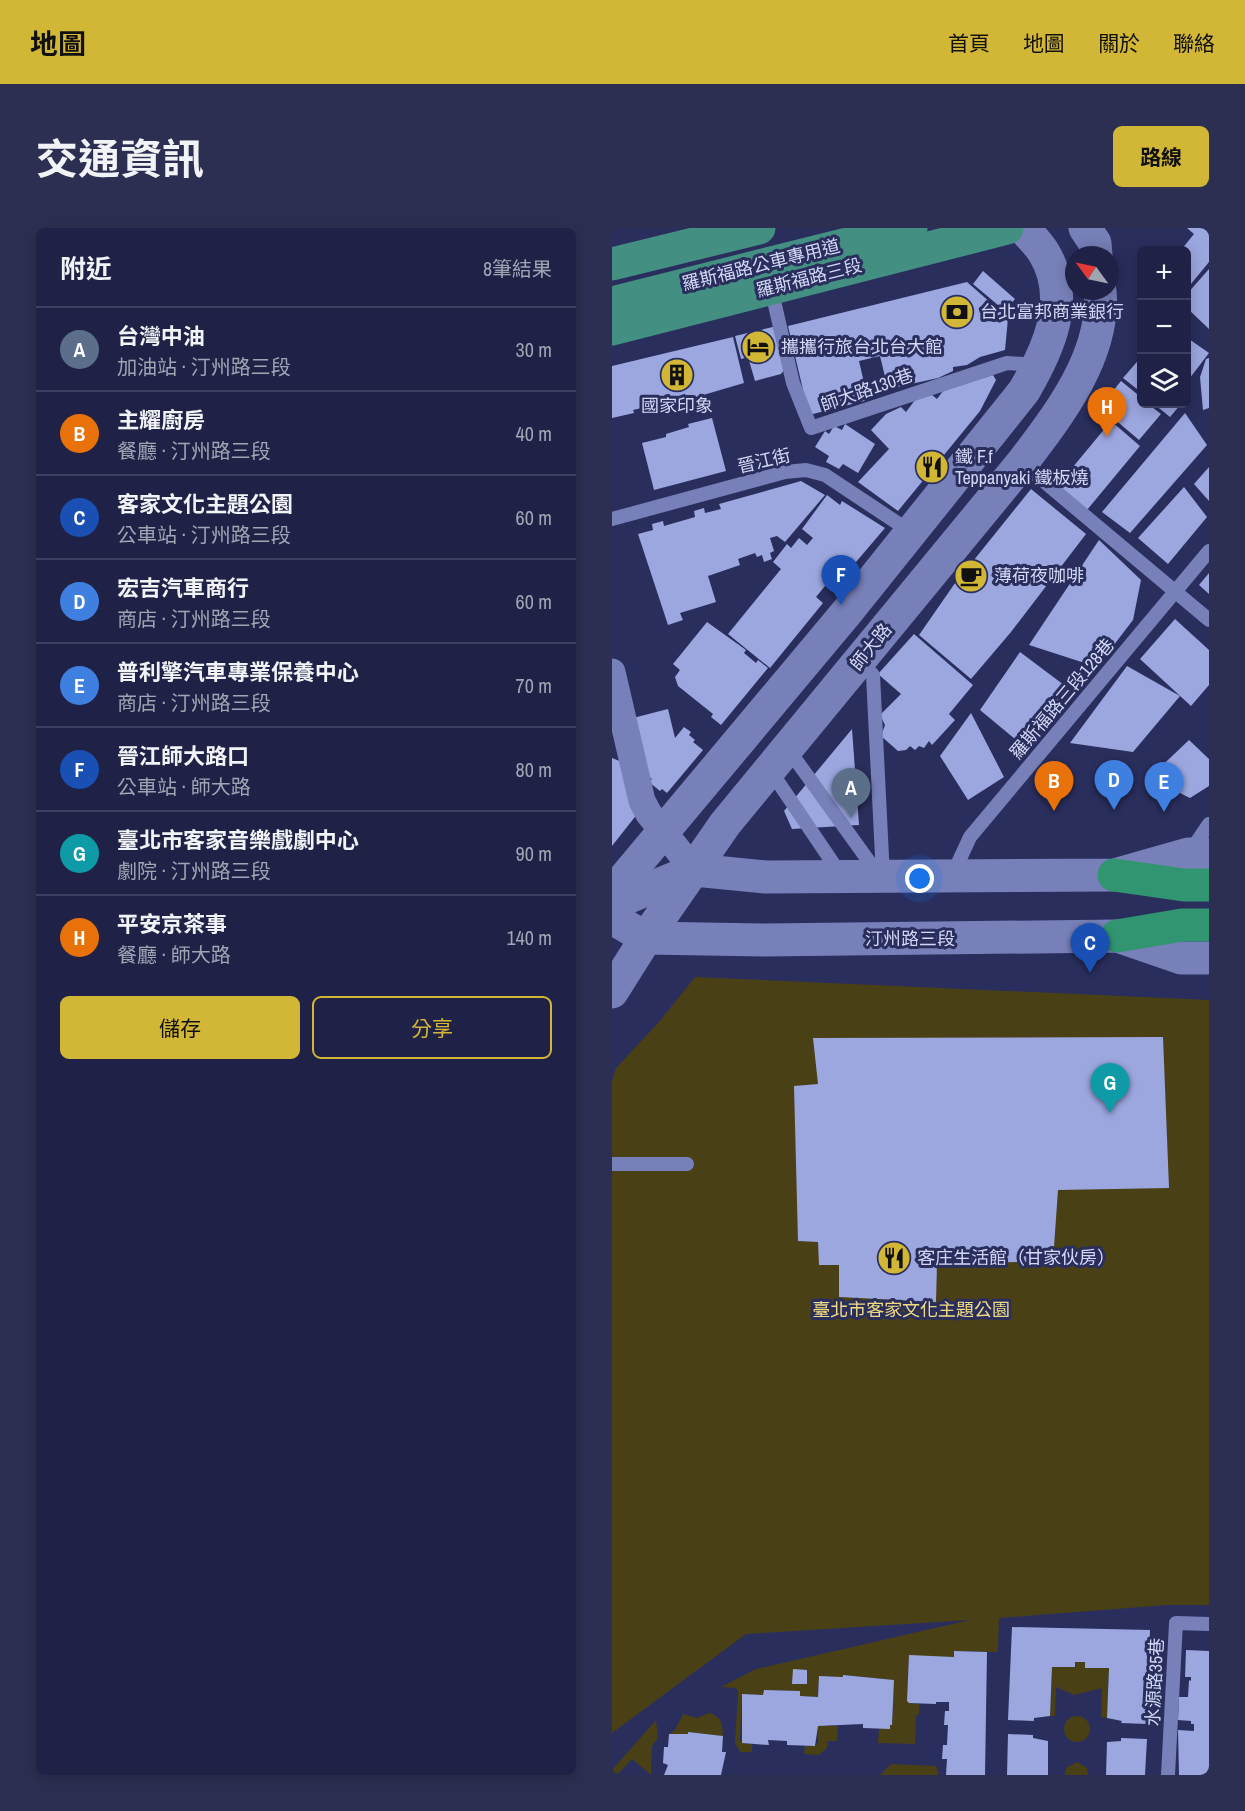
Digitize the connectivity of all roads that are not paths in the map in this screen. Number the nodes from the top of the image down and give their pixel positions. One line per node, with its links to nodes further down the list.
1 (759, 228): 8 (main road)
2 (857, 228): 10 (main road, 羅斯福路公車專用道)
3 (911, 228): 12 (main road, 羅斯福路公車專用道)
4 (1007, 228): 9 (main road, 羅斯福路三段)
5 (1023, 228): 14 (street)
6 (1084, 228): 7 (street)
7 (1095, 246)
8 (612, 264)
9 (771, 288): 13 (main road, 羅斯福路三段); 14 (lane, 師大路130巷)
10 (612, 289)
11 (1101, 300): 15 (street, 師大路)
12 (612, 303)
13 (612, 328)
14 (1039, 365): 17 (street)
15 (1022, 463): 19 (lane); 21 (street, 師大路)
16 (612, 519): 17 (lane, 晉江街)
17 (911, 532): 26 (street)
18 (1209, 551): 19 (lane, 羅斯福路三段128巷)
19 (1176, 590): 20 (lane); 31 (lane, 羅斯福路三段128巷)
20 (1209, 620)
21 (860, 661): 24 (street, 師大路); 30 (lane)
22 (612, 672): 23 (street)
23 (618, 723): 26 (street)
24 (779, 760): 28 (street, 師大路); 30 (lane); 32 (lane)
25 (1209, 824): 27 (lane)
26 (663, 832): 28 (street); 34 (street)
27 (1199, 854): 29 (street)
28 (694, 870): 32 (street); 35 (street); 39 (street, 師大路)
29 (1114, 875): 31 (street); 33 (highway)
30 (881, 876): 31 (street); 32 (street)
31 (952, 876)
32 (842, 877)
33 (1209, 885)
34 (612, 893)
35 (612, 904)
36 (612, 918): 39 (street, 汀州路三段)
37 (1209, 925): 38 (highway)
38 (1117, 936): 39 (street, 汀州路三段); 40 (street, 汀州路三段)
39 (646, 938): 41 (street, 師大路)
40 (1209, 958)
41 (612, 992)
42 (612, 1164): 43 (lane)
43 (687, 1164)
44 (1209, 1624): 45 (lane, 水源路35巷)
45 (1168, 1775)

